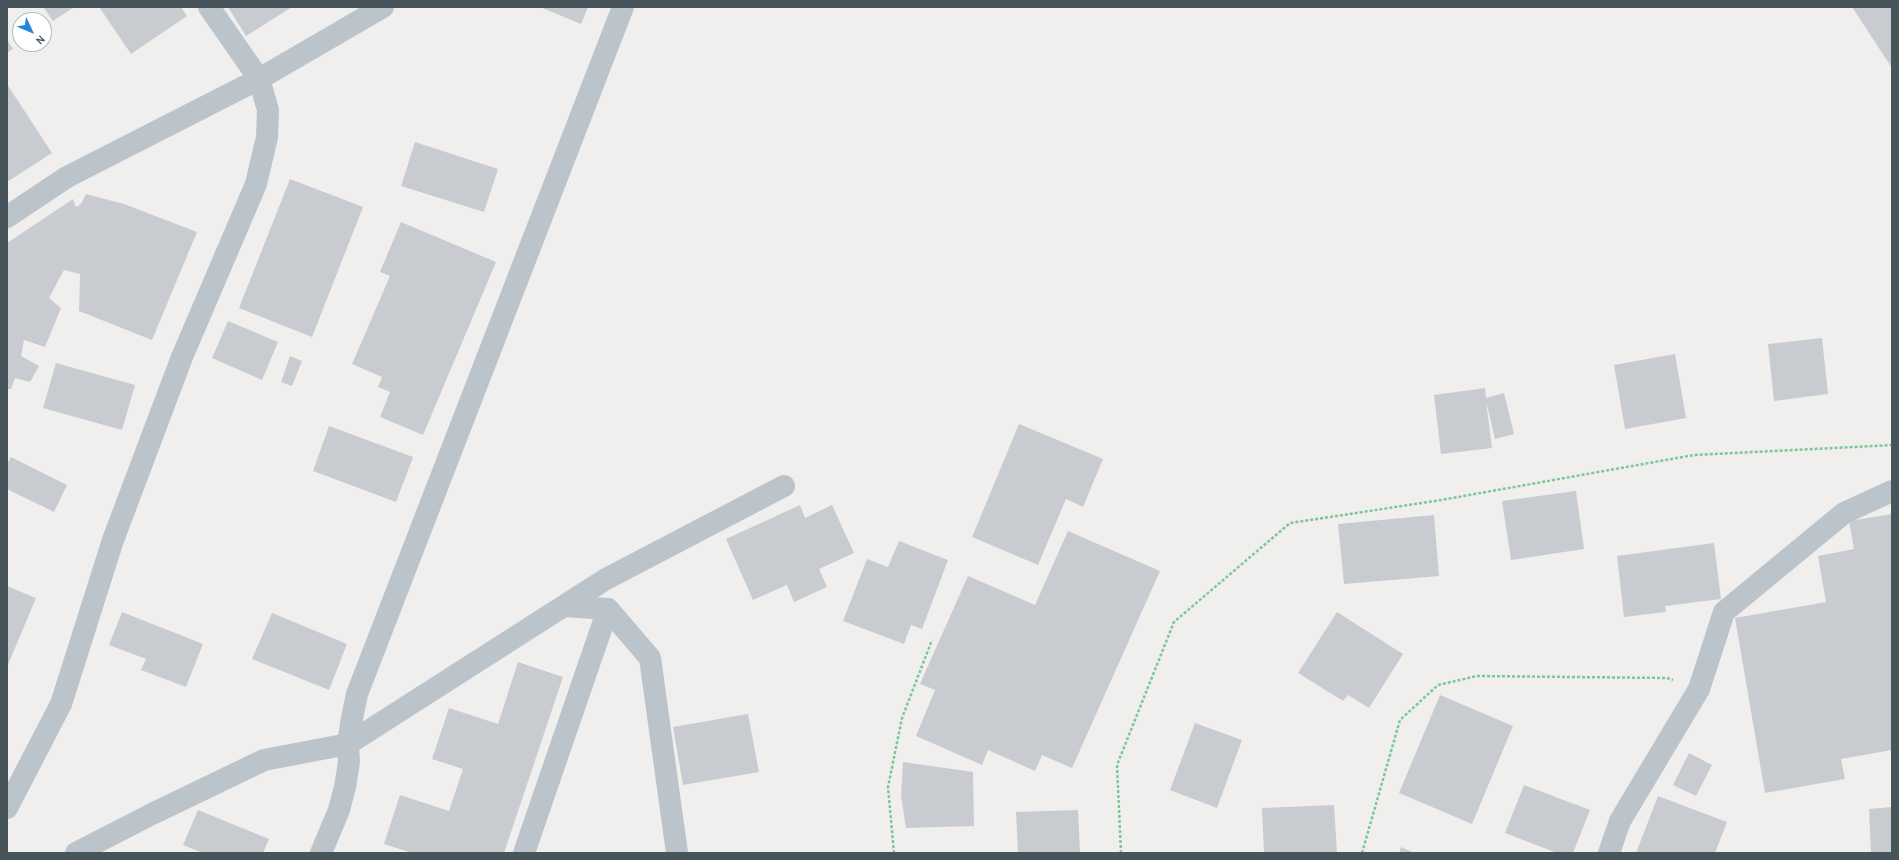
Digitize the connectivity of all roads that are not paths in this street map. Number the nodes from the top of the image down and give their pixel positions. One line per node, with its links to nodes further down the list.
1 (209, 7): 4 (street)
2 (383, 7): 4 (street)
3 (623, 7): 10 (street)
4 (259, 79): 5 (street); 11 (street)
5 (7, 217)
6 (784, 486): 8 (street)
7 (1892, 490): 16 (street)
8 (564, 606): 9 (street); 10 (street)
9 (608, 609): 14 (street); 15 (street)
10 (348, 744): 12 (street); 13 (street)
11 (7, 808)
12 (76, 853)
13 (321, 853)
14 (524, 853)
15 (677, 853)
16 (1610, 853)

